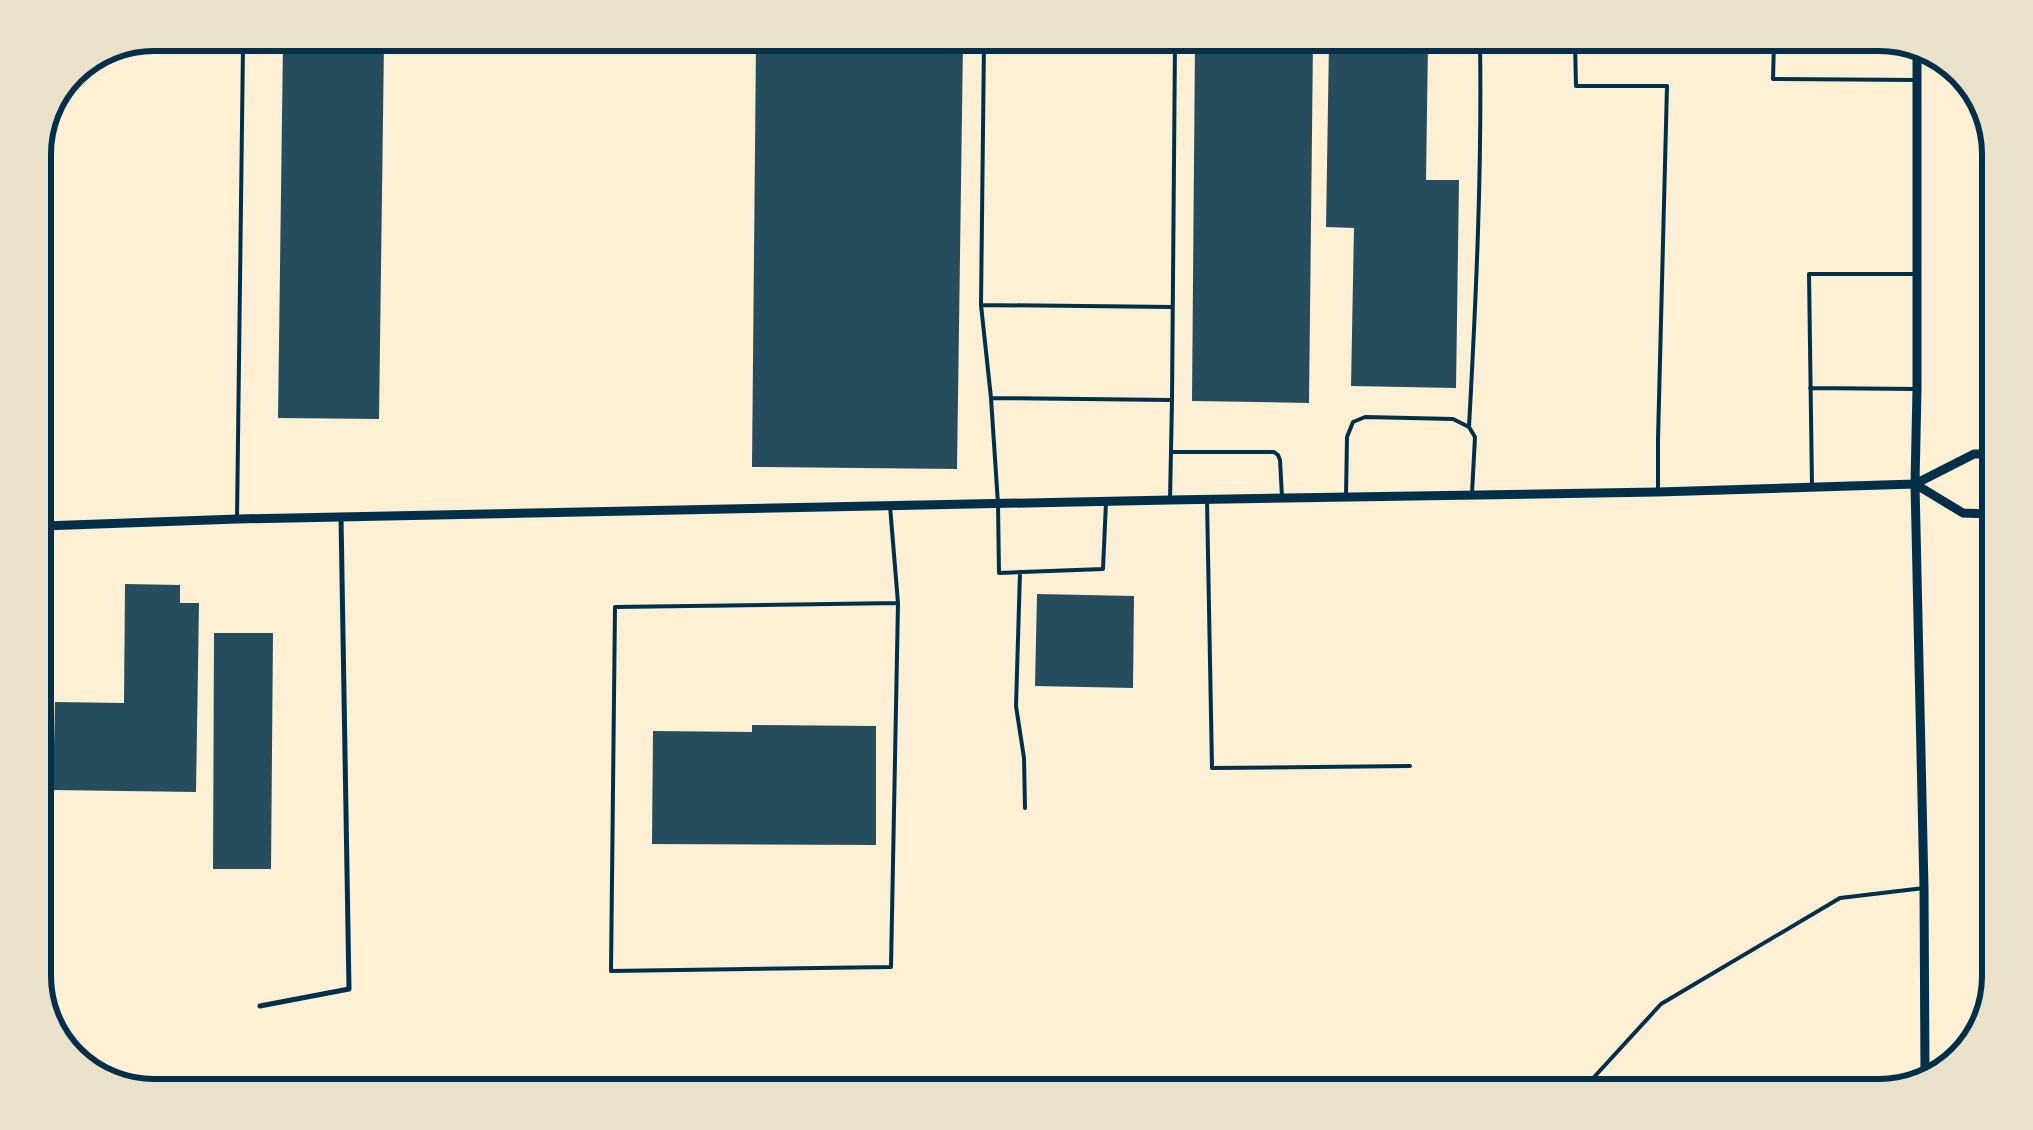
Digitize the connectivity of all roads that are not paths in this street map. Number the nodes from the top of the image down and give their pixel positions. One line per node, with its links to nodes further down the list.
1 (243, 51): 32 (lane)
2 (984, 51): 10 (lane)
3 (1175, 51): 11 (lane)
4 (1480, 51): 16 (lane)
5 (1575, 51): 21 (lane)
6 (1774, 51): 8 (lane)
7 (1918, 59): 8 (street)
8 (1917, 80): 9 (street)
9 (1917, 274): 12 (lane); 13 (street)
10 (980, 305): 11 (lane); 14 (lane)
11 (1172, 307): 15 (lane)
12 (1810, 388): 13 (lane); 20 (lane)
13 (1917, 389): 19 (street)
14 (991, 398): 15 (lane); 28 (lane)
15 (1172, 400): 17 (lane)
16 (1469, 427): 22 (lane); 23 (lane)
17 (1171, 452): 24 (lane); 25 (lane)
18 (1982, 454): 19 (street)
19 (1915, 484): 20 (street); 30 (street); 38 (street)
20 (1812, 486): 21 (street)
21 (1658, 492): 22 (street)
22 (1472, 494): 23 (street)
23 (1346, 497): 24 (street)
24 (1282, 498): 26 (street)
25 (1170, 500): 26 (street); 27 (street)
26 (1208, 500): 36 (lane)
27 (1106, 502): 28 (street); 34 (lane)
28 (998, 504): 29 (street); 34 (lane)
29 (890, 506): 31 (street); 35 (lane)
30 (1982, 514)
31 (342, 517): 32 (street); 39 (street)
32 (237, 520): 33 (street)
33 (51, 526)
34 (1020, 572): 37 (lane)
35 (898, 603): 35 (lane)
36 (1410, 766)
37 (1025, 808)
38 (1924, 888): 40 (street); 41 (lane)
39 (260, 1006)
40 (1925, 1068)
41 (1593, 1079)

